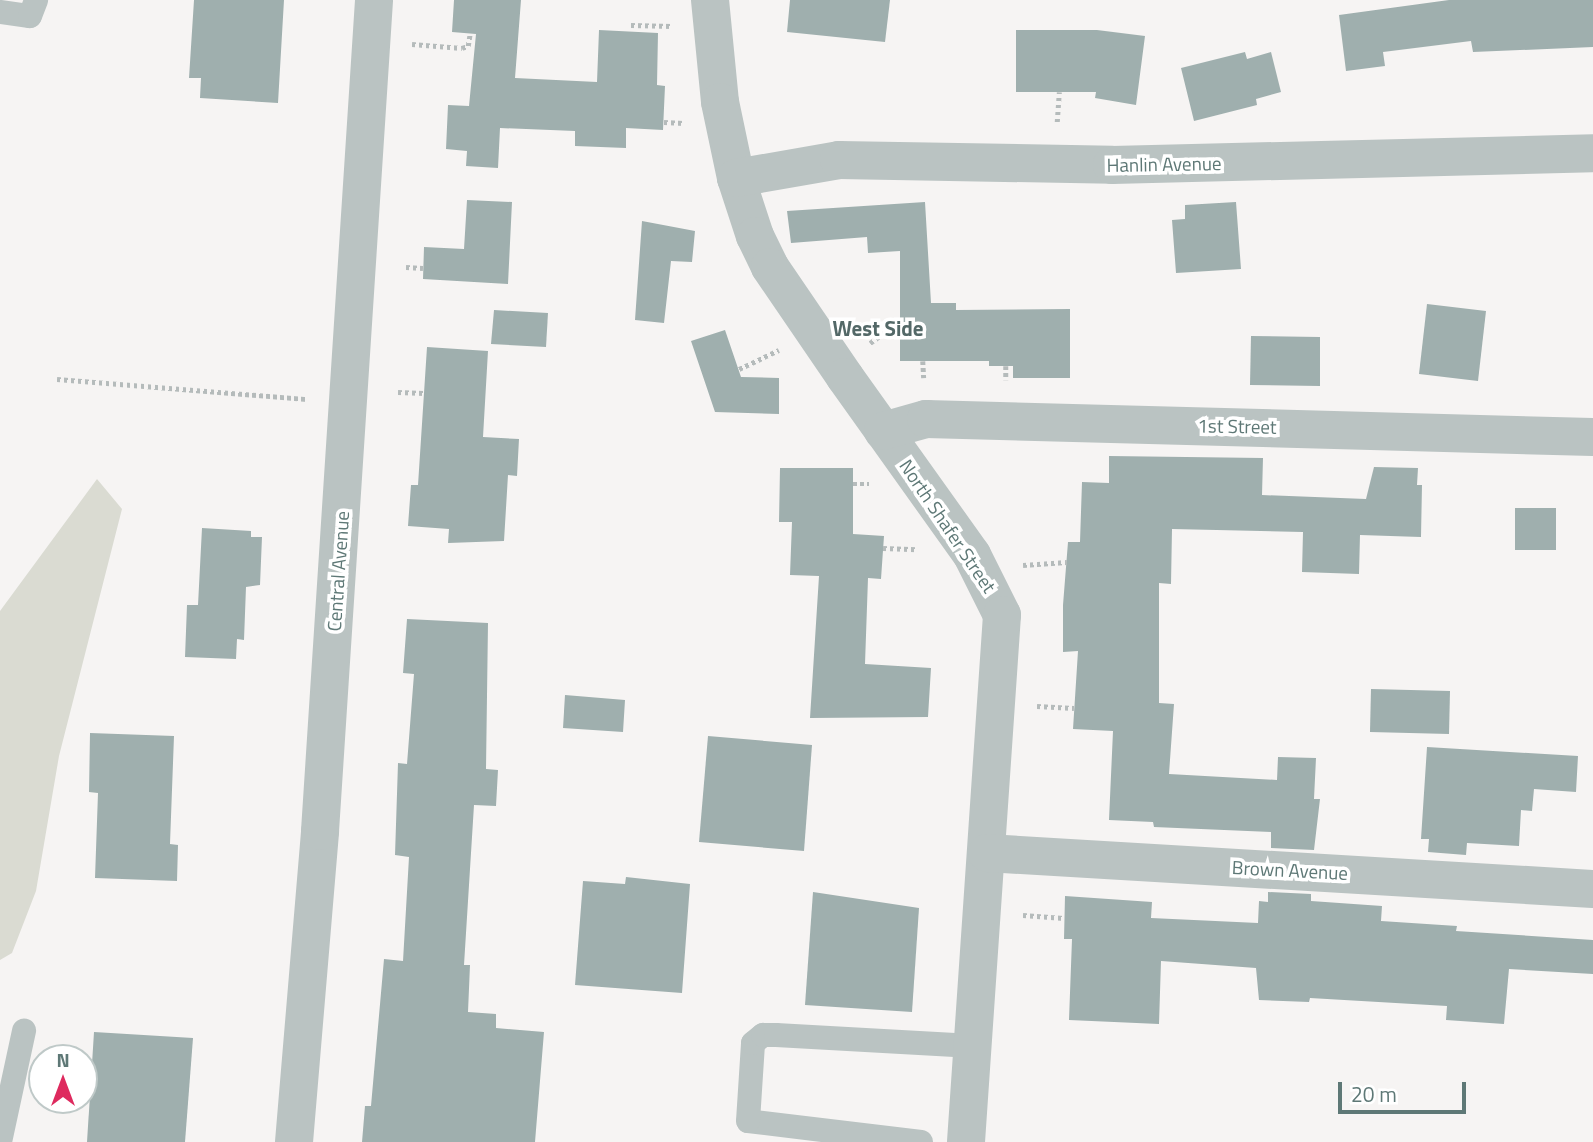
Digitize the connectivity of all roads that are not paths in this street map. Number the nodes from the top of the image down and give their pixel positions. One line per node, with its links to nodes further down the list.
1 (36, 0): 3 (lane)
2 (374, 0): 14 (street, Central Avenue)
3 (0, 12)
4 (698, 13): 6 (street, North Shafer Street)
5 (1593, 153): 6 (street, Hanlin Avenue)
6 (736, 177): 7 (street, North Shafer Street)
7 (883, 431): 8 (street, 1st Street); 9 (street, North Shafer Street)
8 (1593, 437)
9 (987, 853): 10 (street, Brown Avenue); 12 (street, North Shafer Street)
10 (1593, 889)
11 (24, 1031): 13 (lane)
12 (973, 1046): 15 (lane); 16 (street, North Shafer Street)
13 (0, 1142)
14 (294, 1142)
15 (921, 1142)
16 (966, 1142)

